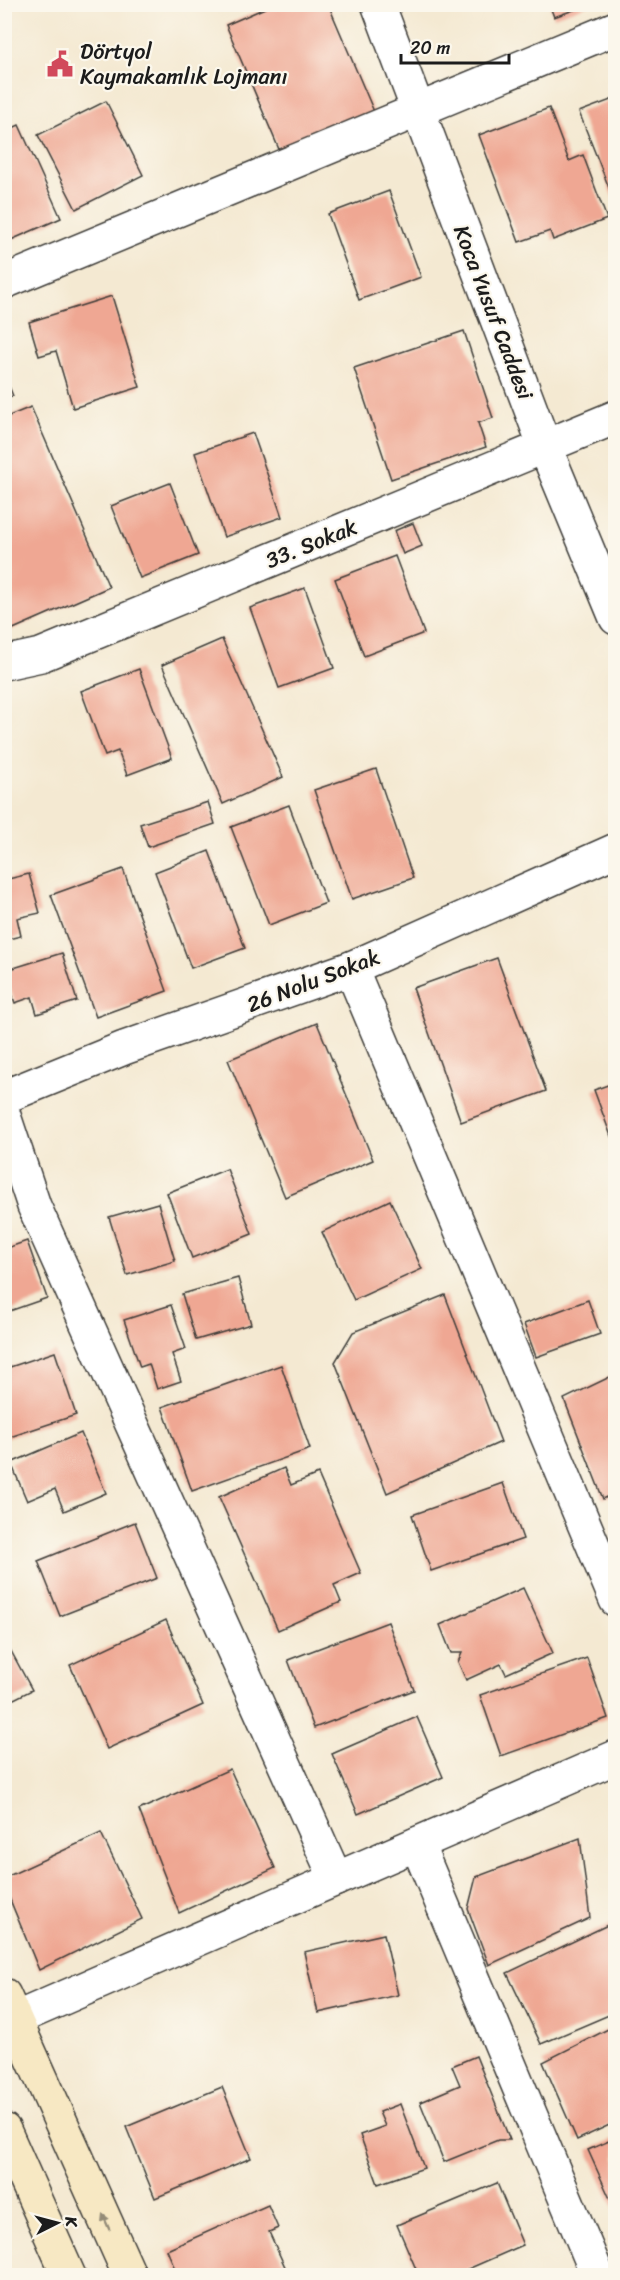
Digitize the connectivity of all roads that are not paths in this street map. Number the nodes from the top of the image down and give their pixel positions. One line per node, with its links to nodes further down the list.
1 (378, 4): 3 (street, Koca Yusuf Caddesi)
2 (615, 28): 3 (street)
3 (417, 110): 4 (street); 6 (street, Koca Yusuf Caddesi)
4 (4, 282)
5 (615, 417): 6 (street, 33. Sokak)
6 (545, 447): 7 (street, Koca Yusuf Caddesi); 8 (street, 33. Sokak)
7 (615, 618)
8 (4, 663)
9 (615, 850): 10 (street, 26 Nolu Sokak)
10 (351, 968): 11 (street, 26 Nolu Sokak); 13 (street)
11 (4, 1097)
12 (4, 1116): 16 (street)
13 (615, 1600)
14 (615, 1757): 15 (street)
15 (417, 1844): 16 (street); 21 (street)
16 (336, 1879): 17 (street)
17 (10, 2007): 20 (main road, one-way to 17)
18 (4, 2130): 19 (main road)
19 (69, 2276)
20 (130, 2276)
21 (598, 2276)

